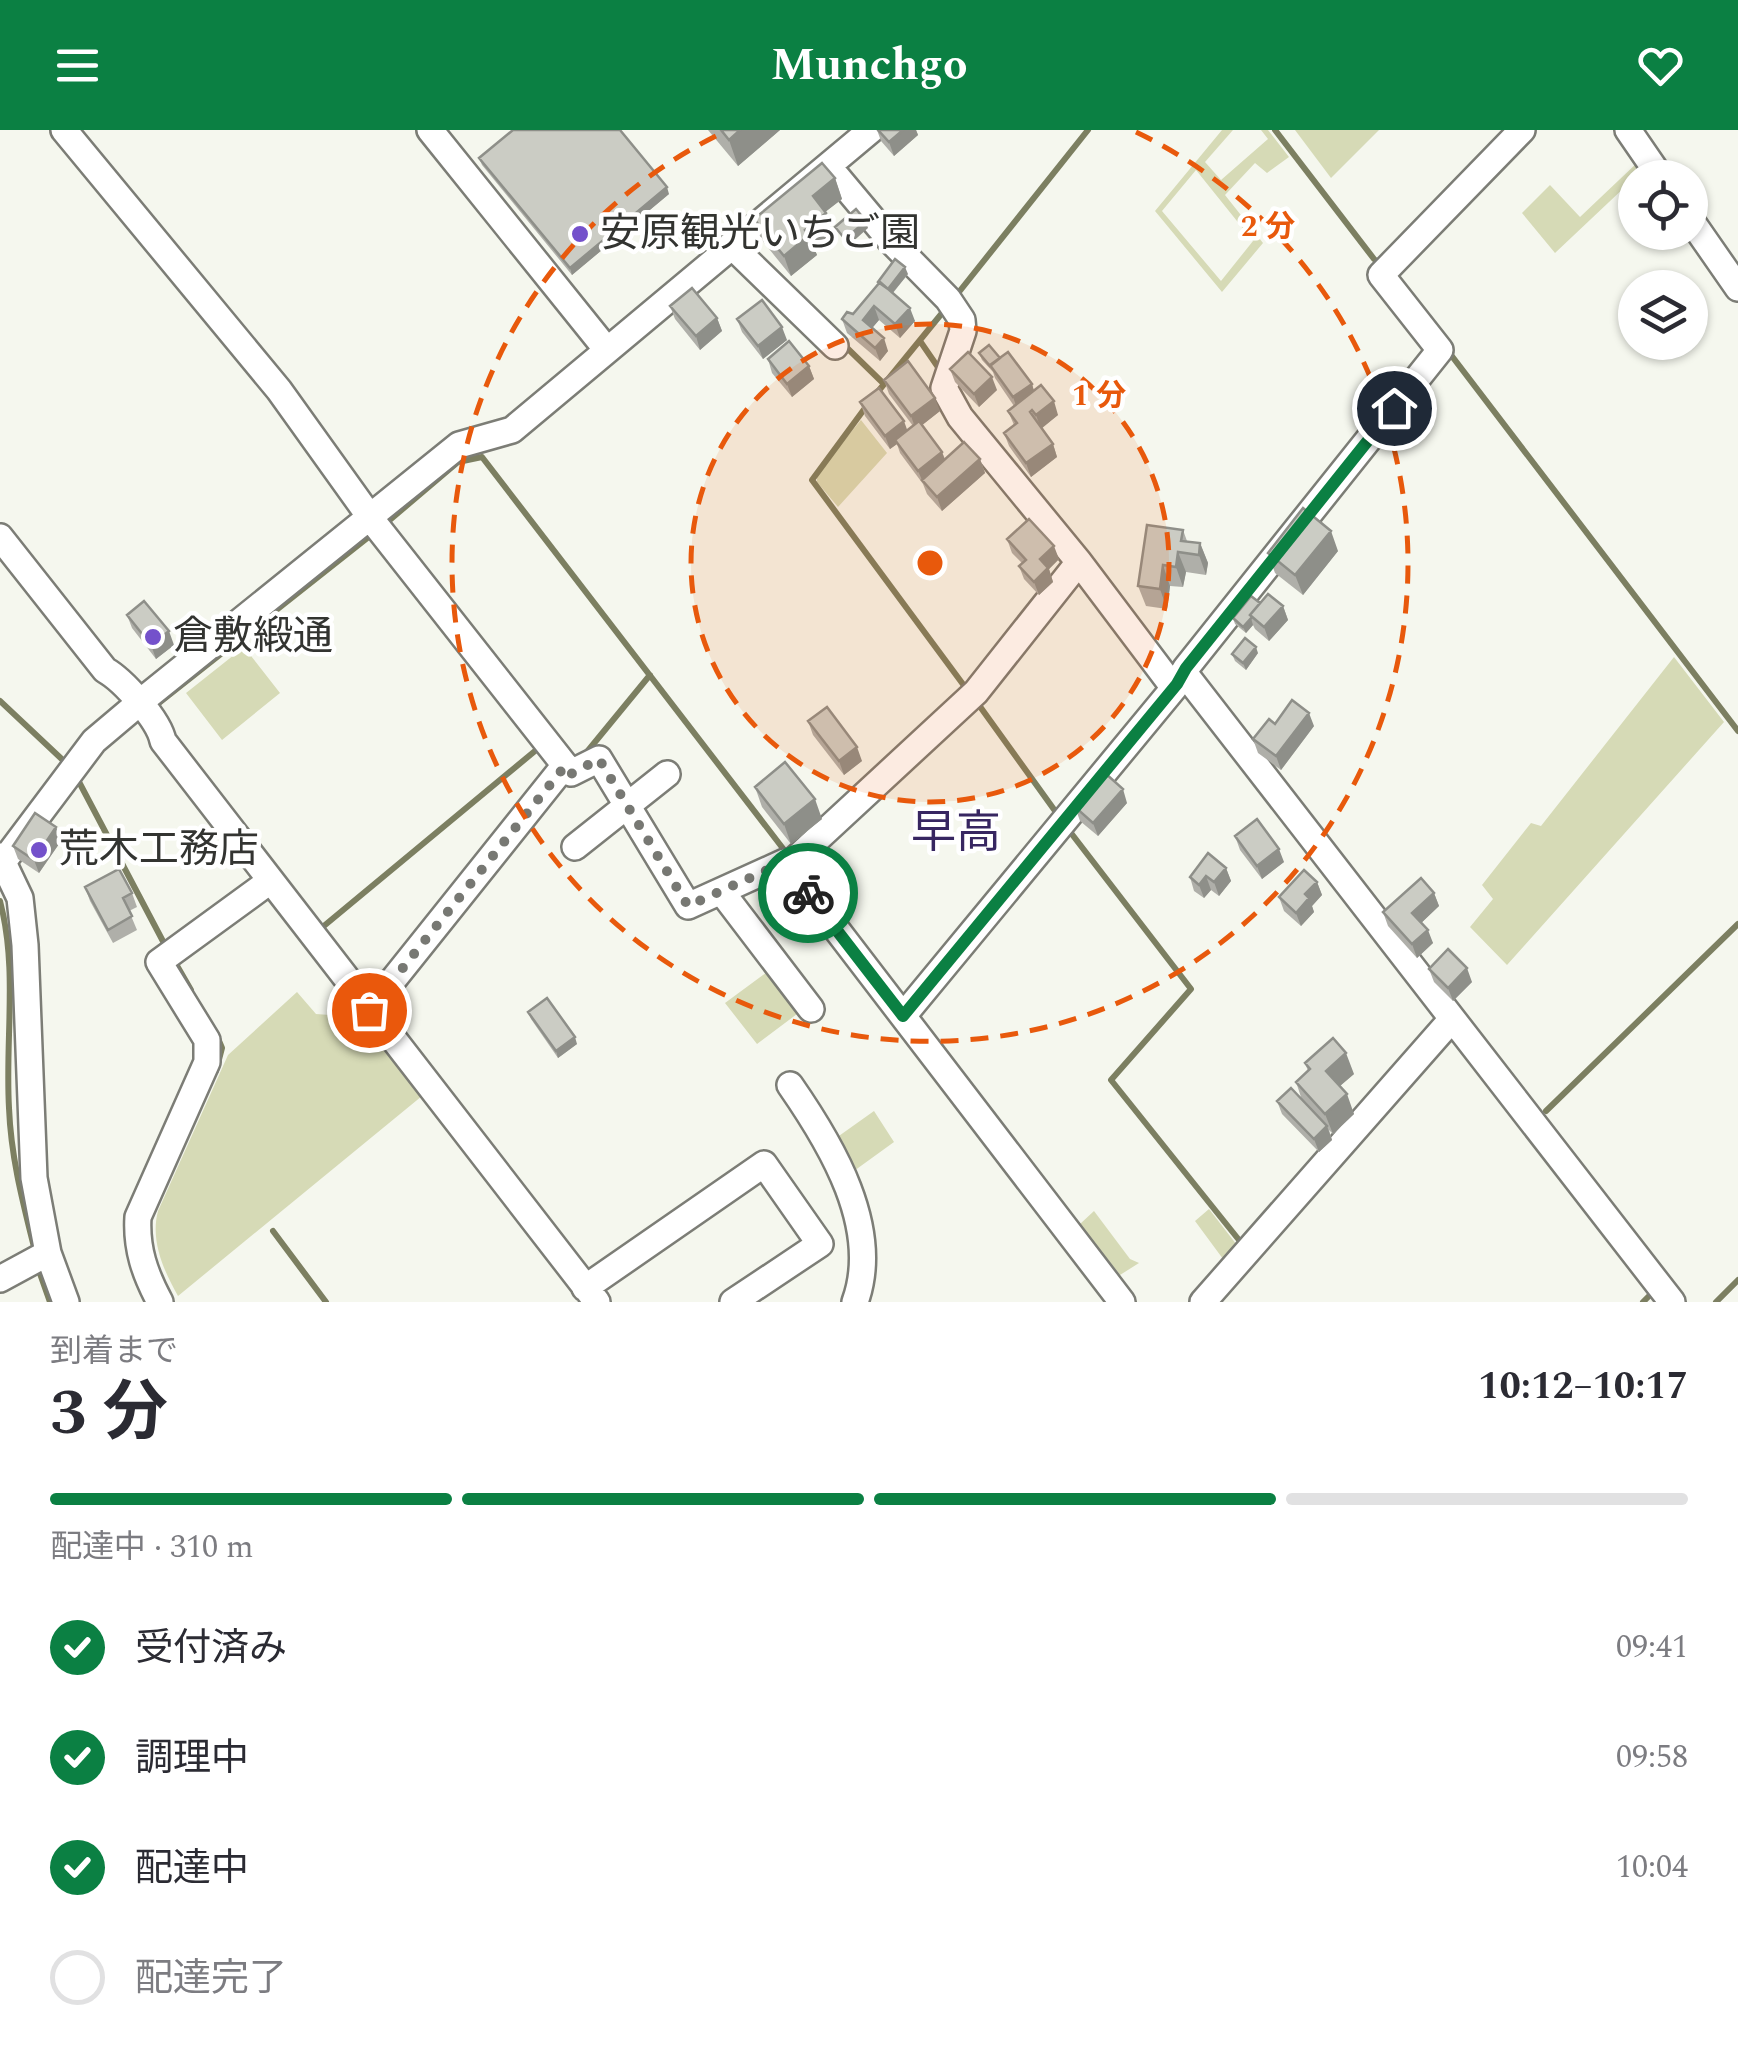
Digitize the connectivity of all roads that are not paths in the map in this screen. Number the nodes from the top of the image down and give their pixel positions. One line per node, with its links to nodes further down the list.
1 (64, 130): 13 (street)
2 (430, 130): 11 (street)
3 (871, 130): 7 (street)
4 (1522, 130): 16 (street)
5 (1628, 130): 6 (street)
6 (1649, 160)
7 (828, 166): 8 (street); 15 (street)
8 (731, 246): 11 (street); 12 (street)
9 (1708, 246): 10 (street)
10 (1738, 288)
11 (602, 344): 13 (street)
12 (835, 346)
13 (376, 525): 17 (street); 18 (street)
14 (0, 537): 17 (street)
15 (1079, 562): 16 (street); 23 (street)
16 (1180, 681): 28 (street); 29 (street)
17 (139, 702): 22 (street); 24 (street)
18 (565, 766): 20 (street); 27 (street)
19 (667, 774): 20 (street)
20 (627, 806): 21 (street); 25 (street)
21 (575, 847)
22 (1, 861): 31 (street)
23 (792, 862): 25 (street); 28 (street)
24 (270, 881): 27 (street); 35 (street)
25 (721, 891): 26 (street)
26 (811, 1008)
27 (369, 1010): 33 (street)
28 (908, 1011): 38 (street)
29 (1447, 1024): 39 (street); 40 (street)
30 (790, 1085): 37 (street)
31 (40, 1256): 32 (street); 34 (street)
32 (0, 1279)
33 (591, 1295): 36 (street)
34 (66, 1302)
35 (160, 1302)
36 (733, 1302)
37 (855, 1302)
38 (1122, 1302)
39 (1202, 1302)
40 (1672, 1302)

